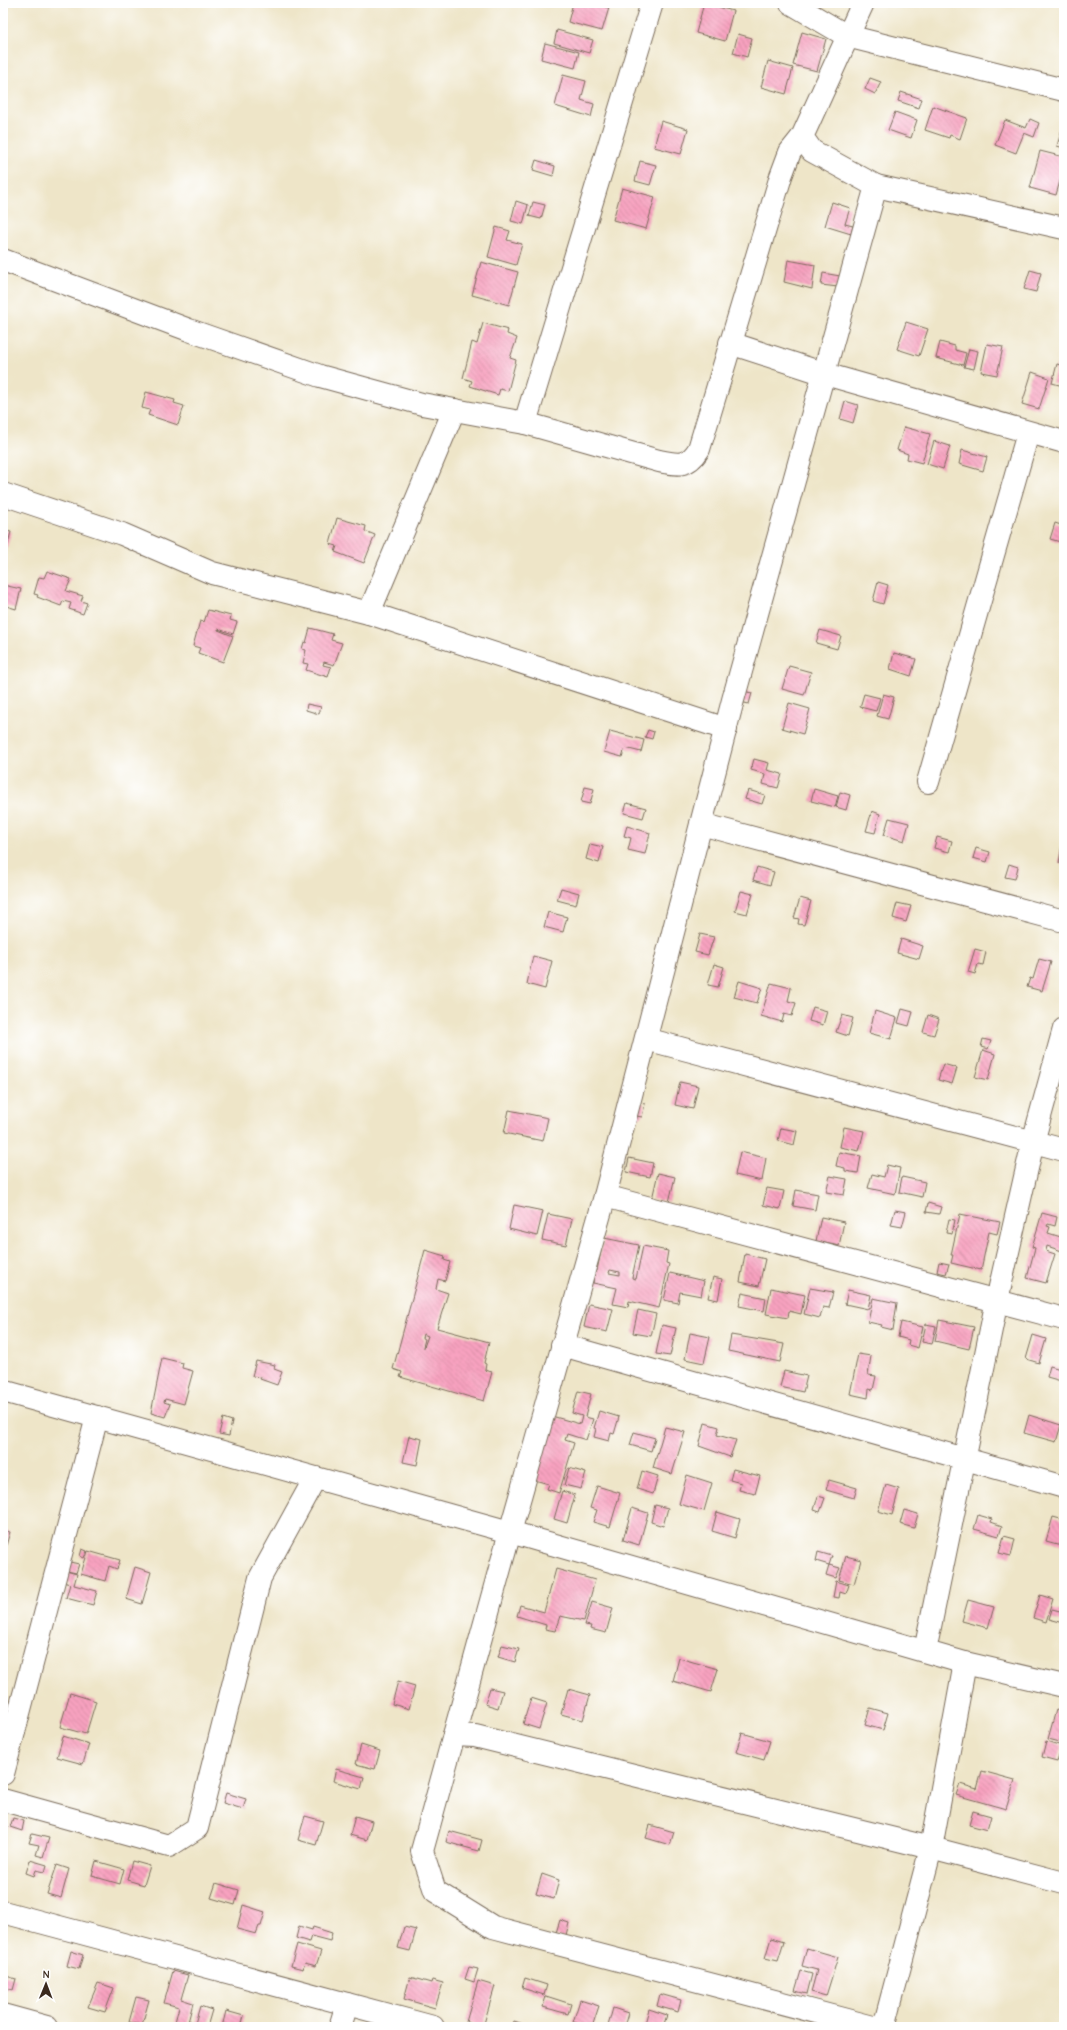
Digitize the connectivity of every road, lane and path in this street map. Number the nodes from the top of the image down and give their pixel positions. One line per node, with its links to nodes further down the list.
1 (652, 3): 13 (street)
2 (791, 3): 4 (street)
3 (863, 3): 4 (street)
4 (847, 36): 5 (street); 6 (street)
5 (1064, 90)
6 (802, 137): 7 (street); 10 (street)
7 (876, 186): 8 (street); 11 (street)
8 (1064, 228)
9 (3, 260): 12 (street)
10 (730, 343): 11 (street); 13 (street)
11 (825, 374): 14 (street); 18 (street)
12 (454, 410): 13 (street); 17 (street)
13 (525, 423)
14 (1028, 433): 15 (street); 19 (street)
15 (1064, 442)
16 (3, 494): 17 (street)
17 (369, 613): 18 (street)
18 (726, 729): 20 (street)
19 (928, 782)
20 (701, 824): 21 (street); 23 (street)
21 (1064, 920)
22 (1064, 1029): 24 (street)
23 (646, 1039): 24 (street); 26 (street)
24 (1033, 1142): 25 (street); 27 (street)
25 (1064, 1150)
26 (605, 1196): 27 (street); 29 (street)
27 (997, 1300): 28 (street); 32 (street)
28 (1064, 1318)
29 (562, 1345): 32 (street); 35 (street)
30 (3, 1391): 31 (street)
31 (97, 1417): 33 (street); 40 (street)
32 (964, 1459): 34 (street); 36 (street)
33 (315, 1478): 35 (street); 41 (street)
34 (1064, 1487)
35 (510, 1532): 36 (street); 39 (street)
36 (925, 1652): 37 (street)
37 (966, 1663): 38 (street); 42 (street)
38 (1064, 1686)
39 (454, 1735): 42 (street); 50 (street)
40 (3, 1774)
41 (3, 1800)
42 (931, 1848): 43 (street); 51 (street)
43 (1064, 1883)
44 (3, 1912): 45 (street)
45 (347, 2004): 48 (street); 49 (street)
46 (3, 2015): 47 (street)
47 (47, 2027)
48 (340, 2027)
49 (433, 2027)
50 (873, 2027)
51 (884, 2027)

